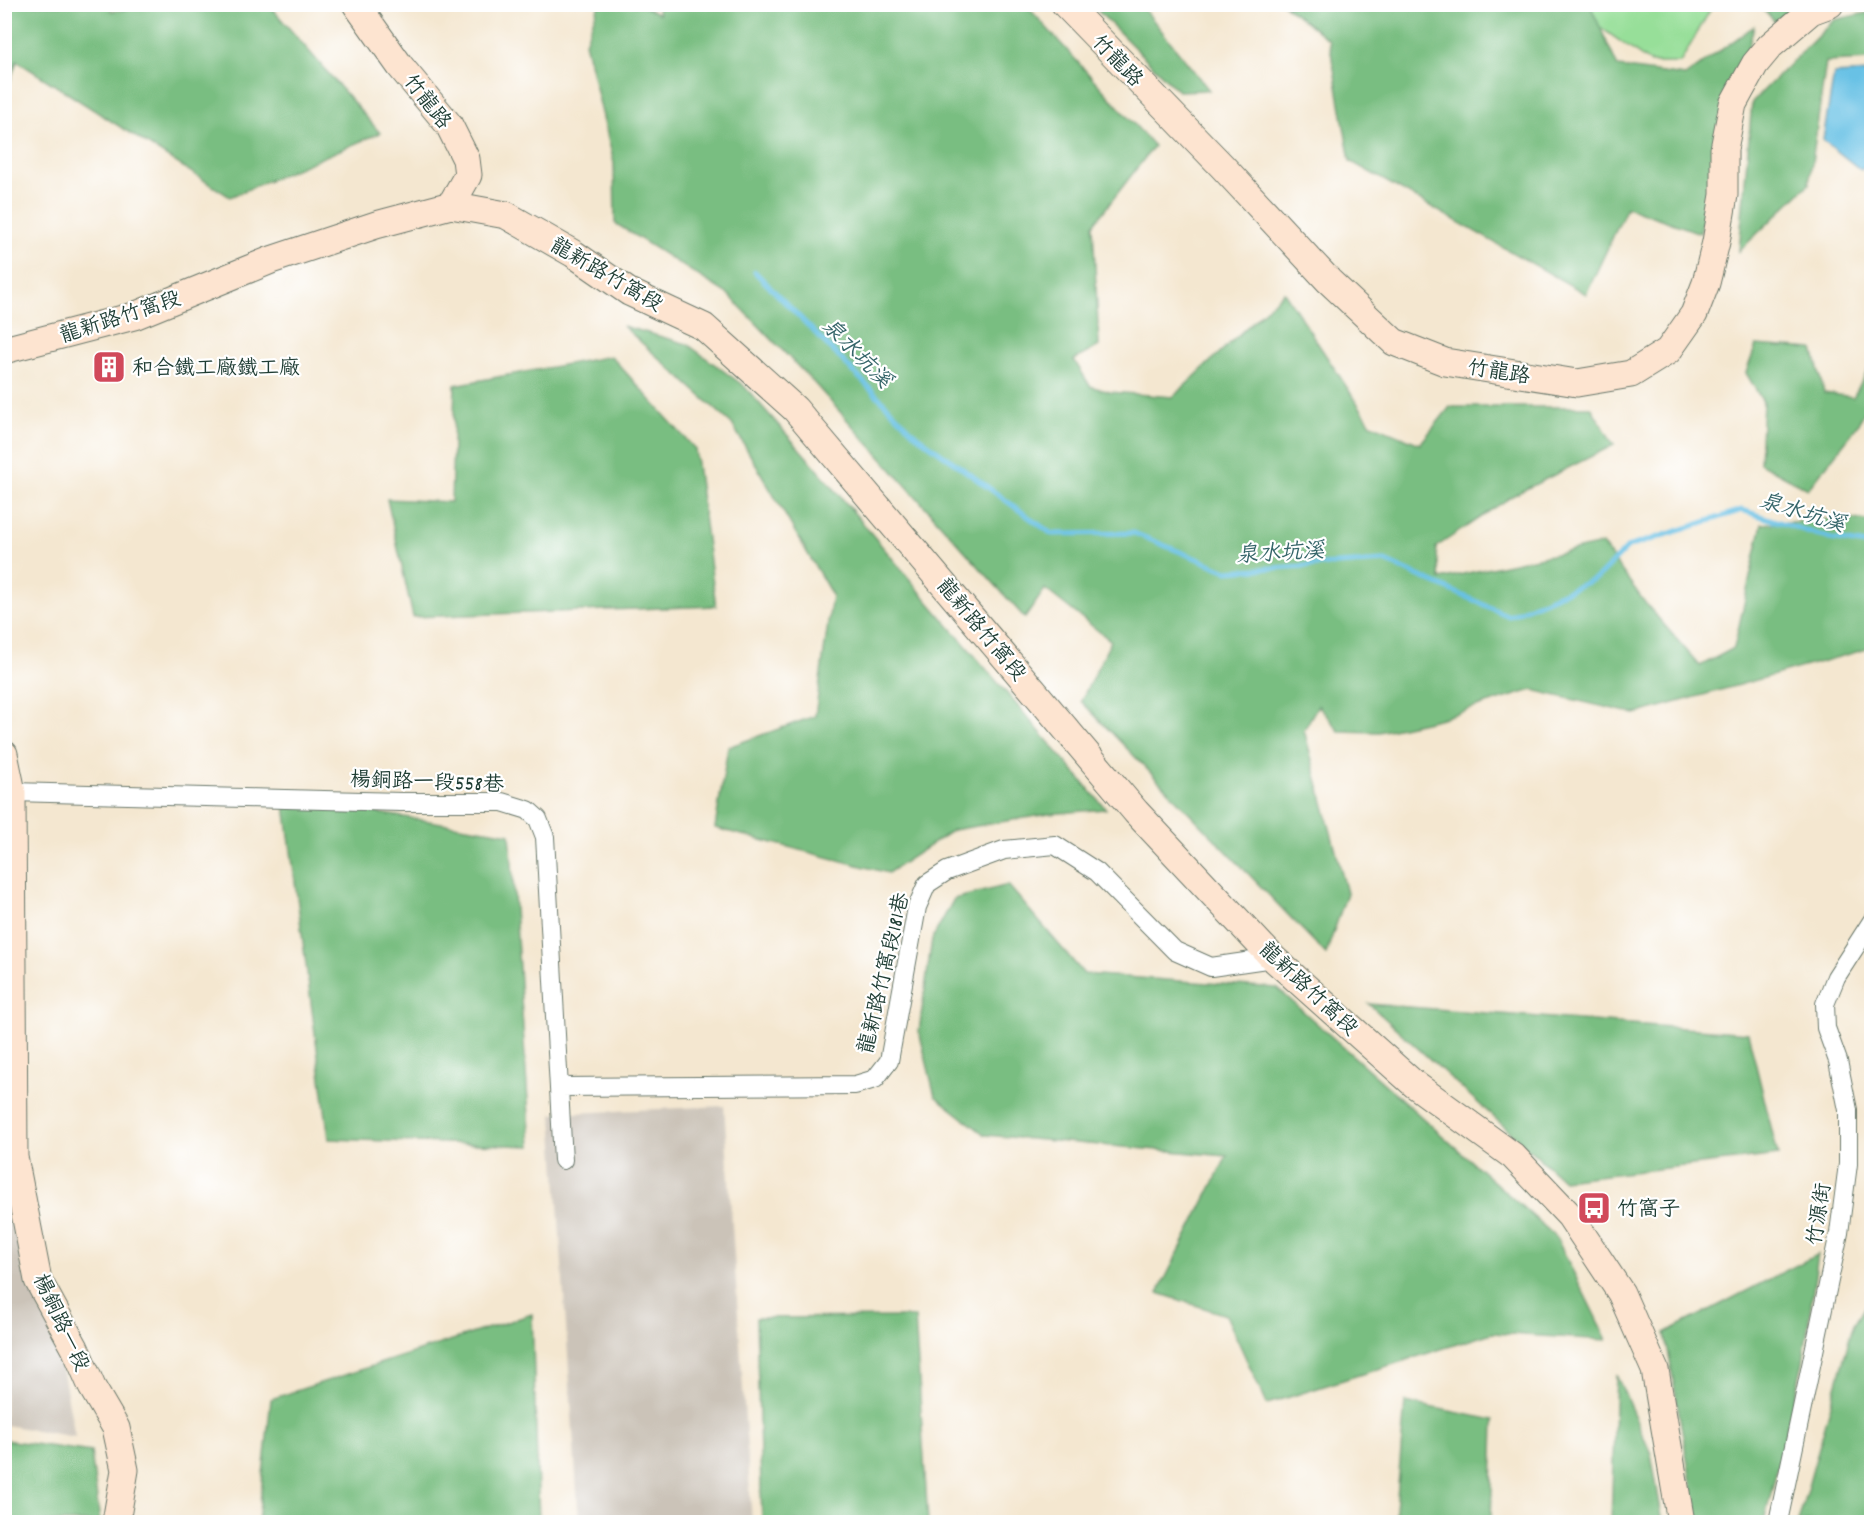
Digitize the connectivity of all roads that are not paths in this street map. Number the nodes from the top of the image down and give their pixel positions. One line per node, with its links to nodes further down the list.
1 (356, 4): 4 (street, 竹龍路)
2 (1065, 4): 3 (street, 竹龍路)
3 (1830, 4)
4 (451, 205): 5 (street, 龍新路竹窩段); 9 (street, 龍新路竹窩段)
5 (4, 350)
6 (4, 754): 7 (street, 楊銅路一段)
7 (8, 794): 10 (street, 楊銅路一段558巷); 12 (street, 楊銅路一段)
8 (1872, 921): 14 (street, 竹源街)
9 (1273, 958): 10 (street, 龍新路竹窩段181巷); 13 (street, 龍新路竹窩段)
10 (559, 1087): 11 (street, 楊銅路一段558巷)
11 (563, 1160)
12 (116, 1522)
13 (1681, 1522)
14 (1778, 1522)

